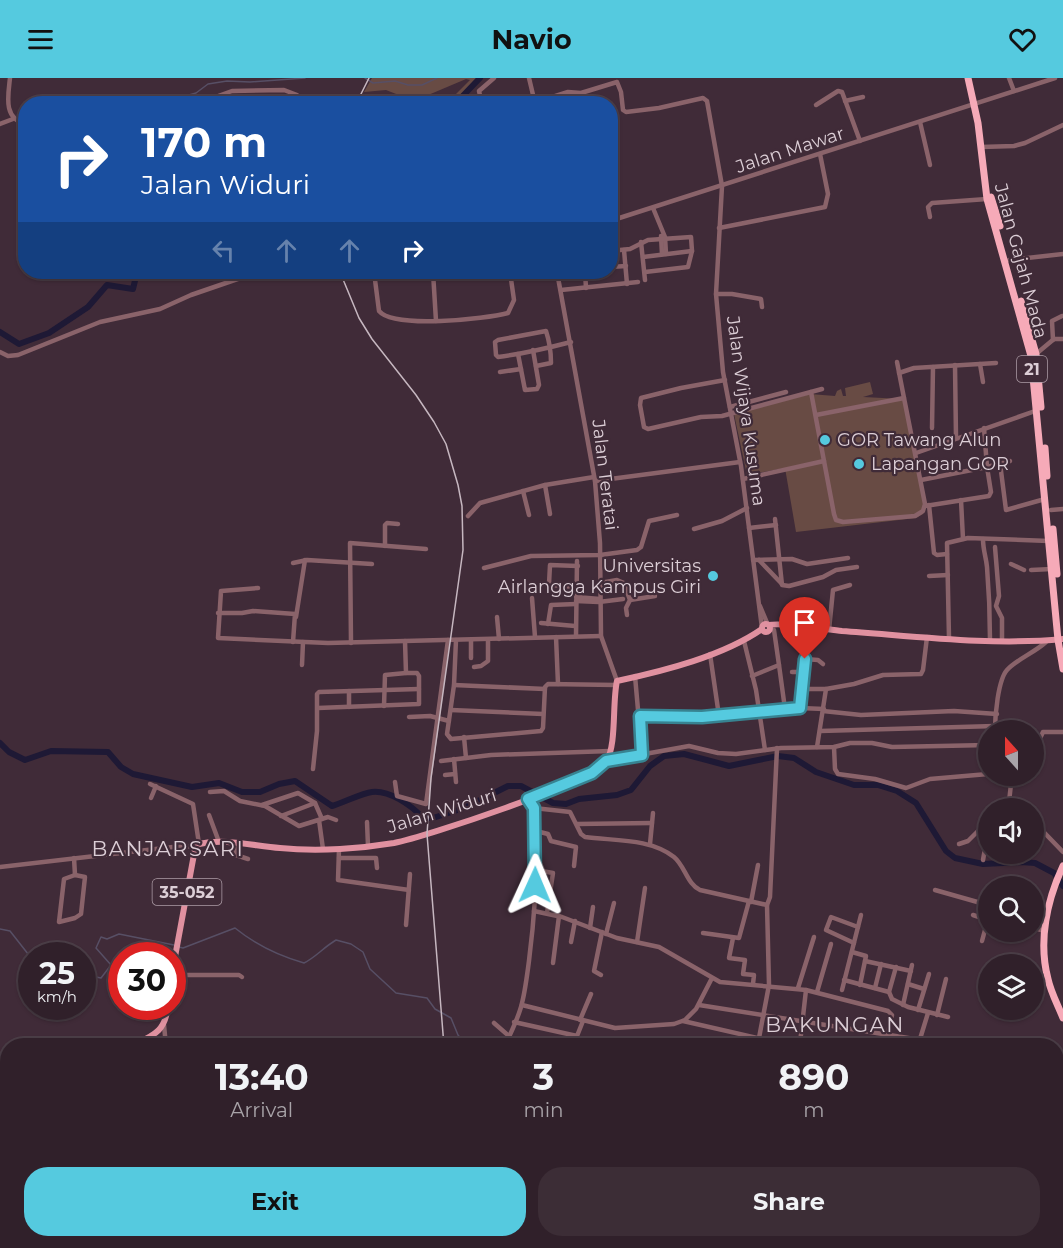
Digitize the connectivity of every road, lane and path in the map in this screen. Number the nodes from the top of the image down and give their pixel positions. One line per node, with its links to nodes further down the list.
1 (10, 78): 17 (street)
2 (494, 78): 10 (street)
3 (529, 78): 11 (street)
4 (968, 78): 15 (highway, 21)
5 (1010, 78): 7 (street)
6 (1055, 78): 7 (street, Jalan Mawar)
7 (1014, 91): 15 (street, Jalan Mawar)
8 (218, 96): 9 (street)
9 (297, 96)
10 (480, 96)
11 (533, 96)
12 (556, 96): 26 (street, Jalan Wijaya Kusuma)
13 (863, 97): 14 (street)
14 (846, 101): 16 (street); 22 (street)
15 (975, 104): 19 (street, Jalan Mawar); 23 (highway, Jalan Gajah Mada / 21); 23 (highway, 21)
16 (816, 105)
17 (13, 119): 18 (street); 20 (street)
18 (18, 121)
19 (920, 122): 22 (street, Jalan Mawar); 25 (street)
20 (0, 124)
21 (1063, 125): 23 (street)
22 (860, 141): 24 (street, Jalan Mawar)
23 (983, 147): 27 (highway, Jalan Gajah Mada / 21); 40 (highway, 21)
24 (820, 154): 26 (street, Jalan Mawar); 31 (street)
25 (930, 165)
26 (722, 186): 28 (street, Jalan Mawar); 31 (street, Jalan Wijaya Kusuma)
27 (987, 199): 29 (street); 83 (highway, Jalan Gajah Mada / 21)
28 (654, 207): 30 (street, Jalan Mawar); 32 (street)
29 (930, 217)
30 (618, 218)
31 (719, 228): 55 (street, Jalan Wijaya Kusuma)
32 (662, 236): 33 (street); 36 (street); 37 (street)
33 (641, 242): 35 (street); 39 (street)
34 (618, 250): 35 (street)
35 (624, 250): 42 (street)
36 (692, 252): 37 (street); 43 (street)
37 (664, 254): 39 (street)
38 (1063, 254): 40 (street)
39 (643, 257): 43 (street)
40 (1009, 260): 66 (highway, 21)
41 (618, 266): 42 (street)
42 (626, 266): 52 (street)
43 (645, 272): 50 (street)
44 (238, 279): 64 (street)
45 (375, 279): 58 (street)
46 (433, 279): 58 (street)
47 (511, 279): 58 (street)
48 (559, 279): 54 (street, Jalan Teratai)
49 (585, 279): 53 (street)
50 (645, 279)
51 (638, 282): 52 (street)
52 (627, 284): 53 (street)
53 (586, 288): 54 (street)
54 (561, 290): 61 (street, Jalan Teratai)
55 (716, 294): 56 (street); 76 (street, Jalan Wijaya Kusuma)
56 (762, 307)
57 (1062, 316): 60 (street)
58 (436, 321)
59 (1063, 339): 60 (street)
60 (1053, 340): 66 (street)
61 (572, 344): 62 (street); 94 (street, Jalan Teratai)
62 (550, 348): 63 (street); 65 (street); 71 (street)
63 (534, 351): 65 (street); 71 (street)
64 (0, 352)
65 (518, 354): 73 (street)
66 (1036, 354): 83 (highway, 21)
67 (897, 362): 75 (street)
68 (996, 363): 69 (street)
69 (980, 364): 70 (street); 77 (street)
70 (954, 365): 72 (street); 87 (street)
71 (536, 366): 73 (street)
72 (933, 367): 75 (street); 85 (street)
73 (521, 369): 74 (street)
74 (500, 372)
75 (899, 373): 81 (street)
76 (724, 380): 82 (street, Jalan Wijaya Kusuma); 82 (street)
77 (983, 382)
78 (822, 389): 80 (street)
79 (786, 392): 82 (street)
80 (811, 392): 82 (street); 84 (street)
81 (904, 398): 84 (street); 88 (street)
82 (730, 409): 91 (street, Jalan Wijaya Kusuma)
83 (1039, 410): 86 (street); 99 (highway, Jalan Gajah Mada / 21); 104 (highway, 21)
84 (816, 415): 90 (street)
85 (932, 428)
86 (984, 428): 87 (street); 93 (street)
87 (956, 438): 88 (street)
88 (916, 453): 96 (street)
89 (1010, 460): 92 (street)
90 (824, 461): 95 (street); 101 (street)
91 (740, 462): 94 (street); 95 (street, Jalan Wijaya Kusuma)
92 (1000, 463): 93 (street); 99 (street)
93 (987, 467): 96 (street); 100 (street)
94 (595, 479): 97 (street); 120 (street, Jalan Teratai)
95 (743, 479): 102 (street, Jalan Wijaya Kusuma)
96 (921, 480): 101 (street)
97 (545, 485): 98 (street); 105 (street)
98 (523, 491): 106 (street); 108 (street)
99 (1045, 499): 111 (highway, Jalan Gajah Mada / 21)
100 (961, 500): 101 (street); 113 (street)
101 (927, 506): 119 (street)
102 (747, 508): 110 (street, Jalan Wijaya Kusuma); 112 (street)
103 (1063, 509): 104 (street)
104 (1051, 510): 111 (highway, 21)
105 (550, 514)
106 (529, 515)
107 (677, 515): 120 (street)
108 (468, 516)
109 (398, 524): 116 (street)
110 (749, 528): 122 (street); 124 (street, Jalan Wijaya Kusuma)
111 (1050, 528): 115 (highway, Jalan Gajah Mada / 21); 131 (highway, 21)
112 (694, 530)
113 (963, 539): 114 (street); 119 (street)
114 (983, 539): 115 (street); 166 (street)
115 (1049, 541): 131 (highway, Jalan Gajah Mada / 21)
116 (385, 546): 118 (street); 125 (street)
117 (994, 547): 168 (street)
118 (426, 549)
119 (947, 554): 132 (street)
120 (600, 555): 130 (street); 134 (street, Jalan Teratai)
121 (848, 558): 122 (street)
122 (780, 559): 124 (street); 135 (street)
123 (305, 560): 125 (street); 126 (street); 147 (street)
124 (756, 560): 135 (street); 152 (street, Jalan Wijaya Kusuma)
125 (349, 562): 127 (street); 173 (street)
126 (293, 563)
127 (372, 564)
128 (1011, 564): 131 (street)
129 (857, 567): 135 (street)
130 (484, 568)
131 (1054, 569): 169 (highway, Jalan Gajah Mada / 21); 169 (highway, 21)
132 (948, 575): 133 (street); 159 (street)
133 (929, 576)
134 (600, 583): 142 (street, Jalan Teratai); 143 (street)
135 (782, 585)
136 (850, 585): 153 (street)
137 (576, 587): 137 (street); 144 (street)
138 (258, 588): 145 (street)
139 (655, 596): 143 (street)
140 (532, 598): 158 (street)
141 (623, 599): 142 (street)
142 (601, 600): 144 (street); 155 (street, Jalan Teratai)
143 (630, 600): 146 (street)
144 (576, 601): 150 (street); 151 (street)
145 (218, 613): 147 (street); 170 (street)
146 (627, 615)
147 (296, 617): 170 (street)
148 (497, 617): 160 (street)
149 (541, 623): 150 (street)
150 (548, 624): 151 (street)
151 (575, 626): 154 (street)
152 (767, 628): 153 (main road); 165 (main road); 178 (street, Jalan Wijaya Kusuma)
153 (829, 630): 157 (main road)
154 (576, 636): 155 (street); 156 (street)
155 (601, 636): 186 (street, Jalan Teratai)
156 (556, 637): 158 (street); 187 (street)
157 (927, 637): 159 (main road); 192 (street)
158 (535, 638): 160 (street)
159 (949, 638): 166 (main road)
160 (499, 639): 164 (street)
161 (448, 640): 162 (street); 167 (street); 208 (street)
162 (456, 640): 163 (street); 188 (street)
163 (471, 640): 164 (street); 175 (street)
164 (488, 640): 179 (street)
165 (746, 640): 174 (main road); 184 (street)
166 (990, 640): 168 (main road)
167 (405, 641): 173 (street); 183 (street)
168 (1002, 641): 172 (main road)
169 (1061, 641): 172 (main road); 180 (highway, 21)
170 (293, 642): 171 (street)
171 (303, 642): 173 (street); 177 (street)
172 (1046, 642): 204 (street)
173 (351, 643)
174 (710, 654): 185 (main road); 206 (street)
175 (471, 658)
176 (824, 664): 182 (street)
177 (302, 665)
178 (779, 665): 184 (street); 199 (street, Jalan Wijaya Kusuma)
179 (474, 667)
180 (1063, 669)
181 (792, 672): 182 (street)
182 (804, 672): 191 (street)
183 (406, 673): 189 (street); 193 (street)
184 (752, 675): 202 (street)
185 (635, 676): 186 (main road); 205 (street)
186 (616, 683): 187 (street); 221 (main road)
187 (558, 684): 190 (street)
188 (454, 685): 190 (street); 200 (street)
189 (419, 688): 193 (street); 195 (street)
190 (545, 689): 203 (street)
191 (802, 689): 192 (street); 198 (street)
192 (826, 689): 201 (street)
193 (384, 690): 194 (street); 195 (street)
194 (349, 691): 196 (street); 197 (street)
195 (384, 706): 196 (street)
196 (349, 707): 197 (street)
197 (318, 708): 227 (street)
198 (800, 708): 199 (street); 201 (street)
199 (785, 709): 202 (street)
200 (451, 710): 203 (street); 210 (street)
201 (823, 710): 204 (street); 212 (street)
202 (760, 711): 206 (street); 219 (street)
203 (543, 714): 215 (street)
204 (997, 714): 209 (street)
205 (640, 716): 206 (street); 222 (street)
206 (719, 716)
207 (409, 717): 208 (street)
208 (437, 718): 210 (street); 231 (street)
209 (996, 720)
210 (449, 721): 215 (street)
211 (978, 728): 212 (street)
212 (820, 731): 217 (street)
213 (1044, 732): 214 (street)
214 (1063, 732)
215 (464, 737): 223 (street)
216 (978, 745): 218 (street)
217 (817, 747): 218 (street); 220 (street)
218 (834, 747): 230 (street)
219 (765, 750): 220 (street); 222 (street)
220 (777, 750): 276 (street)
221 (610, 751): 223 (street); 226 (main road)
222 (642, 755): 226 (street)
223 (466, 758): 224 (street)
224 (454, 759): 225 (street); 228 (street)
225 (441, 761)
226 (606, 761): 235 (main road, Jalan Widuri)
227 (313, 769)
228 (455, 774): 229 (street); 232 (street)
229 (446, 775)
230 (978, 775)
231 (395, 782)
232 (456, 782)
233 (210, 792): 237 (street)
234 (151, 798): 253 (street)
235 (530, 798): 238 (street); 255 (main road, Jalan Widuri)
236 (315, 803): 237 (street); 241 (street); 242 (street)
237 (262, 805): 241 (street)
238 (534, 808): 246 (street); 247 (street)
239 (652, 813): 245 (street)
240 (209, 815): 250 (street)
241 (281, 816): 242 (street)
242 (320, 820): 243 (street); 256 (street)
243 (336, 820)
244 (367, 822): 255 (street)
245 (652, 823): 246 (street); 251 (street)
246 (577, 824): 251 (street)
247 (536, 831): 262 (street); 265 (street)
248 (1044, 831): 257 (street)
249 (978, 832): 252 (street)
250 (218, 842): 253 (main road, Jalan Widuri); 254 (main road, Jalan Widuri)
251 (650, 844): 274 (street)
252 (959, 844)
253 (198, 845): 259 (street); 293 (main road, 35-052)
254 (235, 846): 256 (main road, Jalan Widuri); 260 (street)
255 (368, 846): 258 (main road, Jalan Widuri)
256 (323, 849): 258 (main road, Jalan Widuri)
257 (1063, 852)
258 (339, 854): 264 (street); 271 (street)
259 (74, 858): 263 (street); 268 (street)
260 (248, 859)
261 (758, 865): 274 (street)
262 (574, 866)
263 (0, 867)
264 (377, 868)
265 (536, 870): 278 (street); 279 (street)
266 (1062, 870): 269 (highway)
267 (410, 874): 271 (street)
268 (75, 875): 268 (street)
269 (1057, 883): 288 (highway); 325 (highway)
270 (645, 888): 295 (street)
271 (410, 890): 285 (street)
272 (935, 890): 273 (street)
273 (978, 901)
274 (750, 902): 276 (street); 292 (street)
275 (614, 903): 289 (street)
276 (767, 905): 313 (street)
277 (593, 907): 287 (street)
278 (534, 911): 279 (street); 322 (street)
279 (547, 913): 282 (street)
280 (861, 915): 286 (street)
281 (973, 915): 283 (street)
282 (559, 916): 284 (street); 300 (street)
283 (978, 916)
284 (575, 921): 287 (street); 294 (street)
285 (406, 925)
286 (858, 927): 296 (street); 296 (street)
287 (590, 928): 289 (street)
288 (1045, 931): 325 (highway)
289 (604, 933): 295 (street); 305 (street)
290 (703, 933): 292 (street)
291 (814, 937): 314 (street)
292 (733, 938): 310 (street)
293 (179, 942)
294 (571, 942)
295 (638, 942): 307 (street)
296 (854, 943): 298 (street)
297 (831, 944): 319 (street)
298 (852, 952): 299 (street); 308 (street)
299 (865, 961): 301 (street); 311 (street)
300 (552, 963)
301 (881, 964): 302 (street); 315 (street)
302 (896, 967): 312 (street); 320 (street)
303 (186, 974): 306 (street)
304 (929, 974): 316 (street)
305 (602, 975)
306 (242, 977)
307 (712, 978): 310 (street); 323 (street)
308 (844, 980): 311 (street); 318 (street)
309 (946, 980): 328 (street)
310 (753, 984): 313 (street)
311 (860, 984): 315 (street)
312 (908, 984): 316 (street); 324 (street)
313 (769, 985): 314 (street); 329 (street)
314 (798, 988): 317 (street)
315 (875, 988): 320 (street)
316 (924, 989): 326 (street)
317 (806, 990): 319 (street); 336 (street)
318 (842, 990)
319 (817, 992): 339 (street)
320 (889, 992): 324 (street)
321 (591, 994): 333 (street)
322 (522, 1005): 333 (street); 334 (street)
323 (699, 1005): 329 (street); 335 (street)
324 (903, 1005): 326 (street)
325 (1062, 1007): 331 (highway)
326 (918, 1010): 327 (street)
327 (927, 1013): 328 (street); 347 (street)
328 (937, 1015): 330 (street)
329 (764, 1016): 336 (street); 343 (street)
330 (948, 1017)
331 (1063, 1018)
332 (165, 1020): 338 (main road)
333 (581, 1020): 334 (street); 335 (street)
334 (514, 1022): 340 (street)
335 (683, 1022): 343 (street)
336 (803, 1022): 339 (street); 344 (street)
337 (494, 1023): 340 (street)
338 (164, 1025): 341 (main road); 342 (street)
339 (888, 1034): 345 (street); 346 (street)
340 (509, 1036)
341 (146, 1038)
342 (165, 1038)
343 (759, 1038)
344 (801, 1038)
345 (887, 1038)
346 (914, 1038)
347 (920, 1038)

